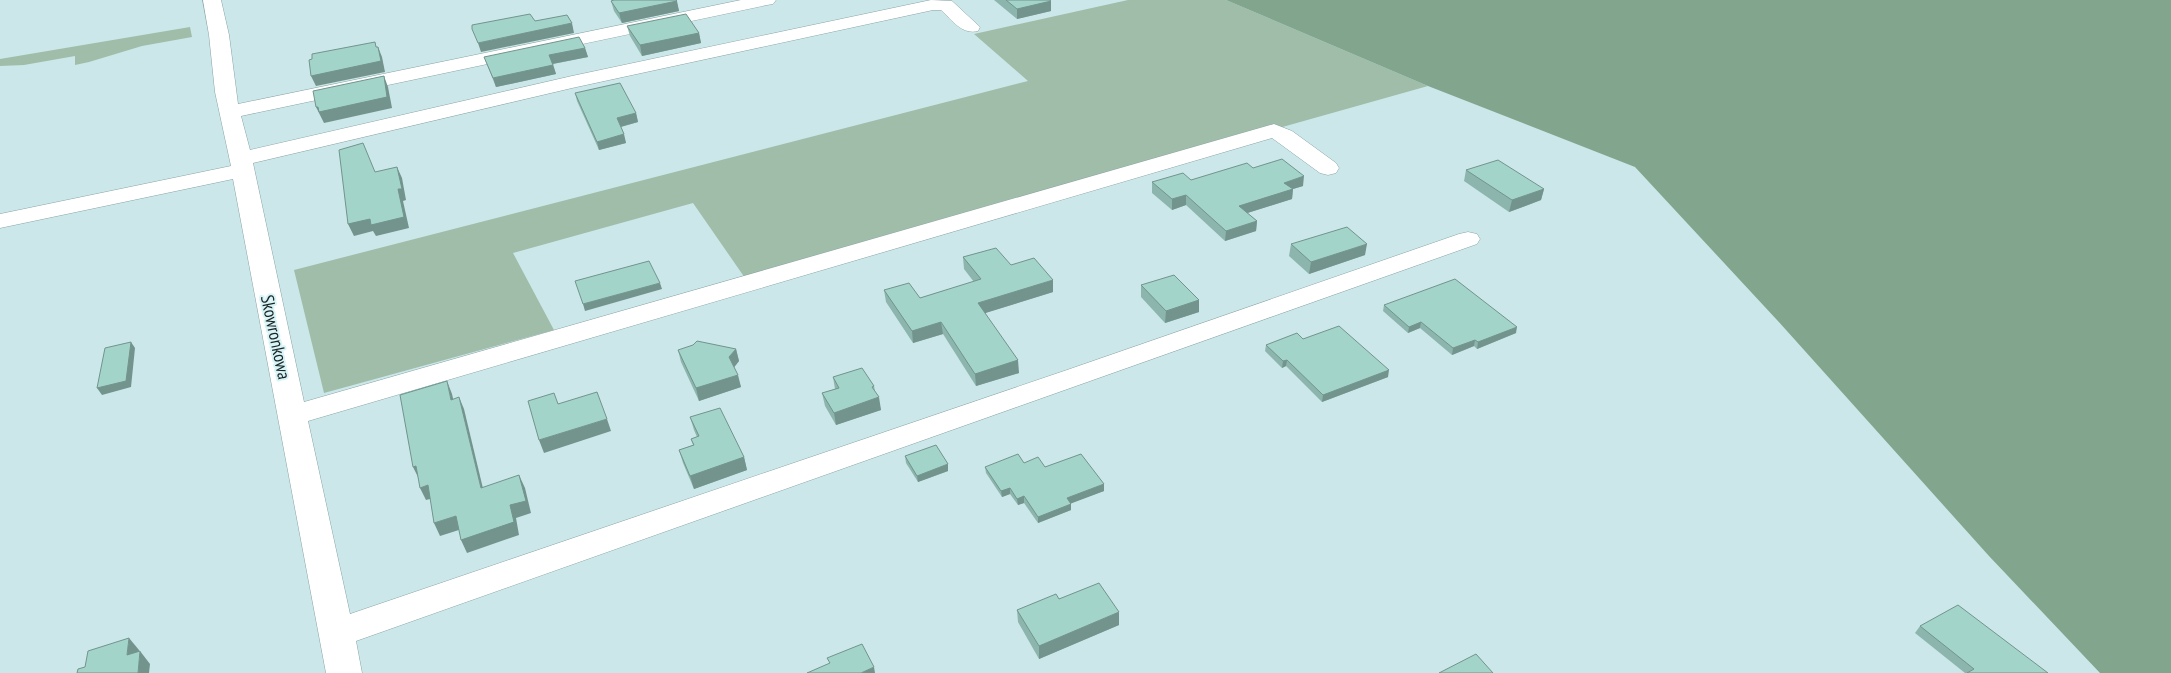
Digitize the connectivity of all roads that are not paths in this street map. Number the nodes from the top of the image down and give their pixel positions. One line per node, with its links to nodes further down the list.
1 (212, 0): 4 (street, Skowronkowa)
2 (767, 0): 4 (street)
3 (972, 27): 5 (street)
4 (230, 112): 5 (street, Skowronkowa)
5 (242, 164): 7 (street); 9 (street, Skowronkowa)
6 (1328, 168): 9 (street)
7 (0, 221)
8 (1468, 239): 10 (street)
9 (293, 415): 10 (street, Skowronkowa)
10 (336, 633): 11 (street, Skowronkowa)
11 (344, 673)

